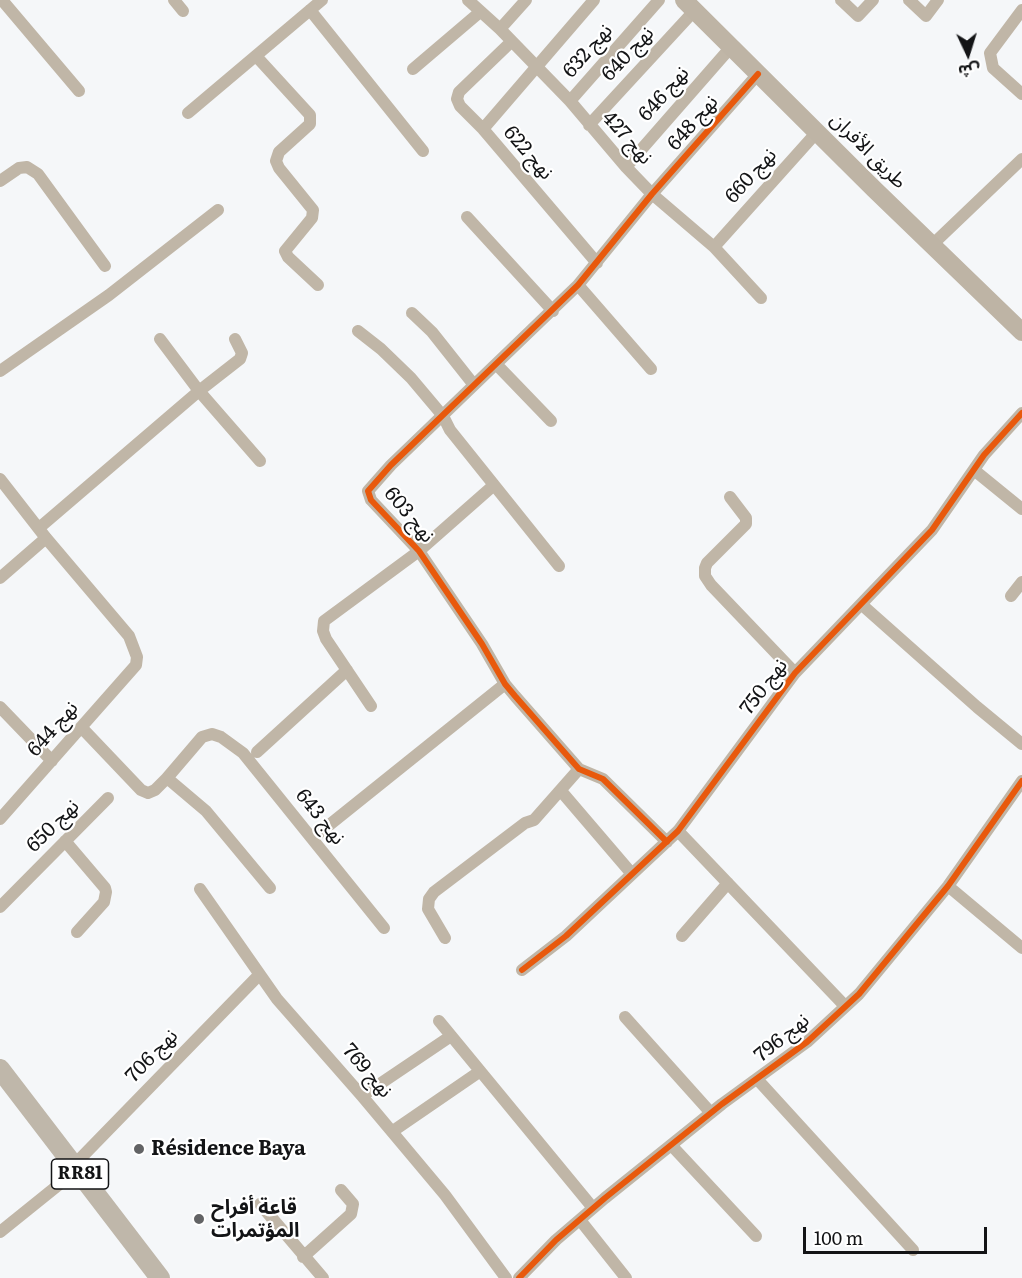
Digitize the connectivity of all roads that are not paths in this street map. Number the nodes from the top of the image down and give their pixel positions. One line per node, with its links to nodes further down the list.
1 (2, 0): 24 (street)
2 (174, 0): 15 (street)
3 (322, 0): 13 (street)
4 (468, 0): 16 (street, نهج 427)
5 (526, 0): 17 (street)
6 (594, 0): 22 (street, نهج 622)
7 (659, 0): 26 (street, نهج 632)
8 (841, 0): 9 (street)
9 (873, 0)
10 (909, 0): 11 (street)
11 (938, 0)
12 (690, 5): 19 (main road, طريق الأفران); 28 (street, نهج 640)
13 (310, 10): 20 (street); 31 (street)
14 (1022, 10): 25 (street)
15 (183, 11)
16 (480, 12): 17 (street, نهج 427); 21 (street)
17 (500, 29): 18 (street, نهج 427)
18 (511, 42): 22 (street, نهج 427); 29 (street)
19 (731, 47): 23 (main road, طريق الأفران); 33 (street, نهج 646)
20 (256, 56): 27 (street); 42 (street)
21 (413, 69)
22 (536, 69): 26 (street, نهج 427); 29 (street, نهج 622)
23 (758, 74): 30 (main road, طريق الأفران); 35 (street, نهج 648)
24 (79, 91)
25 (1022, 94)
26 (570, 101): 28 (street, نهج 427)
27 (188, 113)
28 (590, 125): 33 (street, نهج 427)
29 (483, 129): 40 (street, نهج 622)
30 (817, 132): 38 (main road, طريق الأفران); 39 (street, نهج 660)
31 (423, 151)
32 (1022, 159): 38 (street)
33 (626, 167): 35 (street, نهج 427)
34 (0, 181): 41 (street)
35 (652, 194): 39 (street, نهج 427); 40 (street, نهج 603)
36 (218, 210): 53 (street)
37 (466, 217): 45 (street)
38 (932, 244): 48 (main road, طريق الأفران)
39 (714, 247): 44 (street, نهج 427)
40 (597, 263): 43 (street, نهج 603)
41 (105, 266)
42 (318, 285)
43 (578, 285): 45 (street, نهج 603); 52 (street)
44 (761, 298)
45 (553, 311): 51 (street, نهج 603)
46 (412, 313): 54 (street)
47 (358, 331): 57 (street)
48 (1022, 332)
49 (160, 339): 55 (street)
50 (235, 339): 55 (street)
51 (497, 364): 54 (street, نهج 603); 58 (street)
52 (651, 369)
53 (0, 371)
54 (474, 385): 57 (street, نهج 603)
55 (199, 391): 59 (street); 65 (street)
56 (1022, 413): 60 (street, نهج 750)
57 (443, 416): 62 (street); 66 (street, نهج 603)
58 (551, 421)
59 (260, 461)
60 (974, 470): 64 (street); 71 (street, نهج 750)
61 (0, 479): 65 (street)
62 (494, 485): 66 (street); 67 (street)
63 (730, 497): 73 (street)
64 (1022, 509)
65 (43, 533): 68 (street); 77 (street, نهج 644)
66 (419, 551): 72 (street); 74 (street, نهج 603)
67 (559, 566)
68 (0, 578)
69 (1022, 582): 70 (street)
70 (1011, 596)
71 (861, 604): 73 (street, نهج 750); 78 (street)
72 (347, 670): 75 (street); 79 (street)
73 (795, 673): 87 (street, نهج 750)
74 (506, 684): 81 (street, نهج 603); 88 (street)
75 (371, 706)
76 (0, 707): 80 (street)
77 (81, 727): 80 (street, نهج 644); 82 (street)
78 (1022, 744)
79 (257, 752)
80 (52, 761): 86 (street, نهج 644)
81 (579, 770): 84 (street); 90 (street, نهج 603)
82 (167, 778): 88 (street, نهج 643); 94 (street)
83 (1022, 781): 93 (street, نهج 796)
84 (561, 791): 91 (street); 100 (street)
85 (108, 798): 89 (street, نهج 650)
86 (0, 819)
87 (678, 831): 90 (street, نهج 750); 92 (street)
88 (313, 838): 97 (street, نهج 643)
89 (64, 841): 96 (street, نهج 650); 98 (street)
90 (667, 842): 91 (street, نهج 750)
91 (632, 874): 102 (street, نهج 750)
92 (728, 883): 99 (street); 104 (street)
93 (948, 886): 101 (street); 104 (street, نهج 796)
94 (270, 888)
95 (200, 889): 103 (street, نهج 769)
96 (0, 907)
97 (384, 928)
98 (77, 932)
99 (682, 936)
100 (445, 938)
101 (1022, 948)
102 (522, 969)
103 (259, 975): 111 (street, نهج 769); 115 (street, نهج 706)
104 (845, 1006): 110 (street, نهج 796)
105 (625, 1017): 112 (street)
106 (439, 1021): 107 (street)
107 (451, 1036): 109 (street); 111 (street)
108 (0, 1069): 115 (main road, RR81)
109 (479, 1072): 113 (street); 118 (street)
110 (757, 1079): 112 (street, نهج 796); 122 (street)
111 (362, 1096): 113 (street, نهج 769)
112 (711, 1113): 114 (street, نهج 796)
113 (393, 1131): 127 (street, نهج 769)
114 (672, 1146): 118 (street, نهج 796); 121 (street)
115 (75, 1168): 120 (street, نهج 706); 125 (main road, RR81)
116 (341, 1190): 123 (street)
117 (260, 1204): 123 (street)
118 (594, 1208): 119 (street, نهج 796)
119 (580, 1220): 124 (street, نهج 796); 128 (street)
120 (0, 1232)
121 (756, 1236)
122 (913, 1250)
123 (303, 1257): 126 (street)
124 (524, 1276)
125 (160, 1278)
126 (323, 1278)
127 (506, 1278)
128 (626, 1278)

